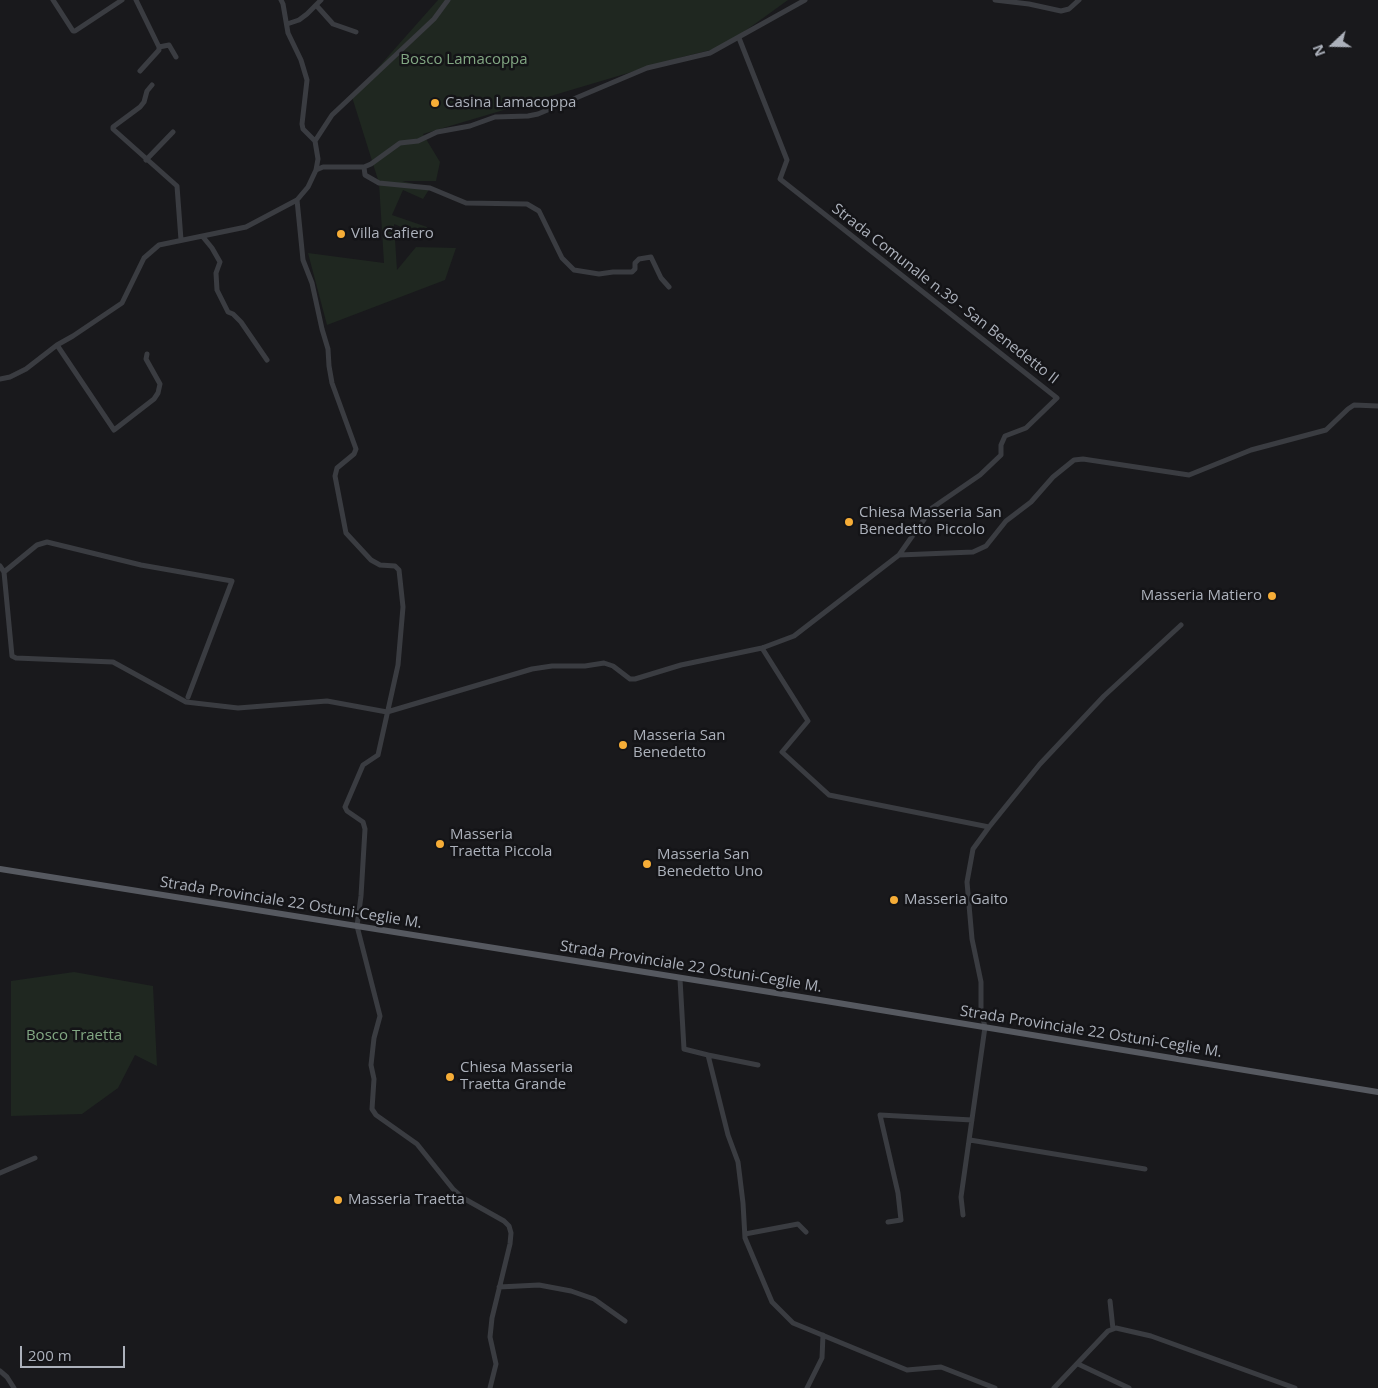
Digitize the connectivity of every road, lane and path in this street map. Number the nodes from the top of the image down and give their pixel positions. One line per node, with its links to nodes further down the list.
1 (53, 0): 2 (street)
2 (122, 0)
3 (136, 0): 14 (street)
4 (281, 0): 11 (street)
5 (321, 0): 10 (street)
6 (448, 0): 19 (street)
7 (805, 0): 13 (street)
8 (995, 0): 9 (street)
9 (1079, 0)
10 (316, 5): 11 (street); 12 (street)
11 (287, 24): 19 (street)
12 (356, 32)
13 (738, 38): 21 (street); 32 (street, Strada Comunale n.39 - San Benedetto II)
14 (159, 47): 15 (street); 16 (street)
15 (176, 57)
16 (140, 71)
17 (152, 85): 20 (street)
18 (173, 132): 20 (street)
19 (315, 140): 22 (street)
20 (146, 160): 25 (street)
21 (364, 166): 22 (street); 26 (street)
22 (316, 170): 23 (street)
23 (297, 200): 24 (street); 38 (street)
24 (204, 237): 25 (street); 29 (street)
25 (181, 240): 27 (street)
26 (669, 287)
27 (57, 345): 28 (street); 30 (street)
28 (147, 354)
29 (267, 360)
30 (0, 379)
31 (1378, 406): 32 (street)
32 (900, 555): 36 (street)
33 (0, 566): 34 (street)
34 (4, 572): 37 (street); 38 (street)
35 (1181, 625): 39 (street)
36 (762, 648): 38 (street); 39 (street)
37 (188, 697)
38 (387, 712): 41 (street)
39 (990, 827): 43 (street)
40 (0, 869): 41 (main road, Strada Provinciale 22 Ostuni-Ceglie M.)
41 (357, 926): 42 (main road, Strada Provinciale 22 Ostuni-Ceglie M.); 56 (street)
42 (680, 979): 43 (main road, Strada Provinciale 22 Ostuni-Ceglie M.); 44 (street)
43 (985, 1027): 46 (main road, Strada Provinciale 22 Ostuni-Ceglie M.); 47 (street)
44 (708, 1055): 45 (street); 55 (street)
45 (758, 1065)
46 (1378, 1092)
47 (972, 1120): 48 (street); 53 (street)
48 (970, 1140): 50 (street); 52 (street)
49 (35, 1158): 51 (street)
50 (1145, 1169)
51 (0, 1173)
52 (963, 1215)
53 (888, 1222)
54 (806, 1232): 55 (street)
55 (745, 1234): 60 (street)
56 (499, 1287): 58 (street); 64 (street)
57 (1110, 1301): 59 (street)
58 (625, 1320)
59 (1112, 1329): 61 (street); 69 (street)
60 (823, 1336): 65 (street); 66 (street)
61 (1078, 1364): 67 (street); 68 (street)
62 (0, 1372): 63 (street)
63 (14, 1388)
64 (490, 1388)
65 (807, 1388)
66 (995, 1388)
67 (1054, 1388)
68 (1129, 1388)
69 (1295, 1388)

